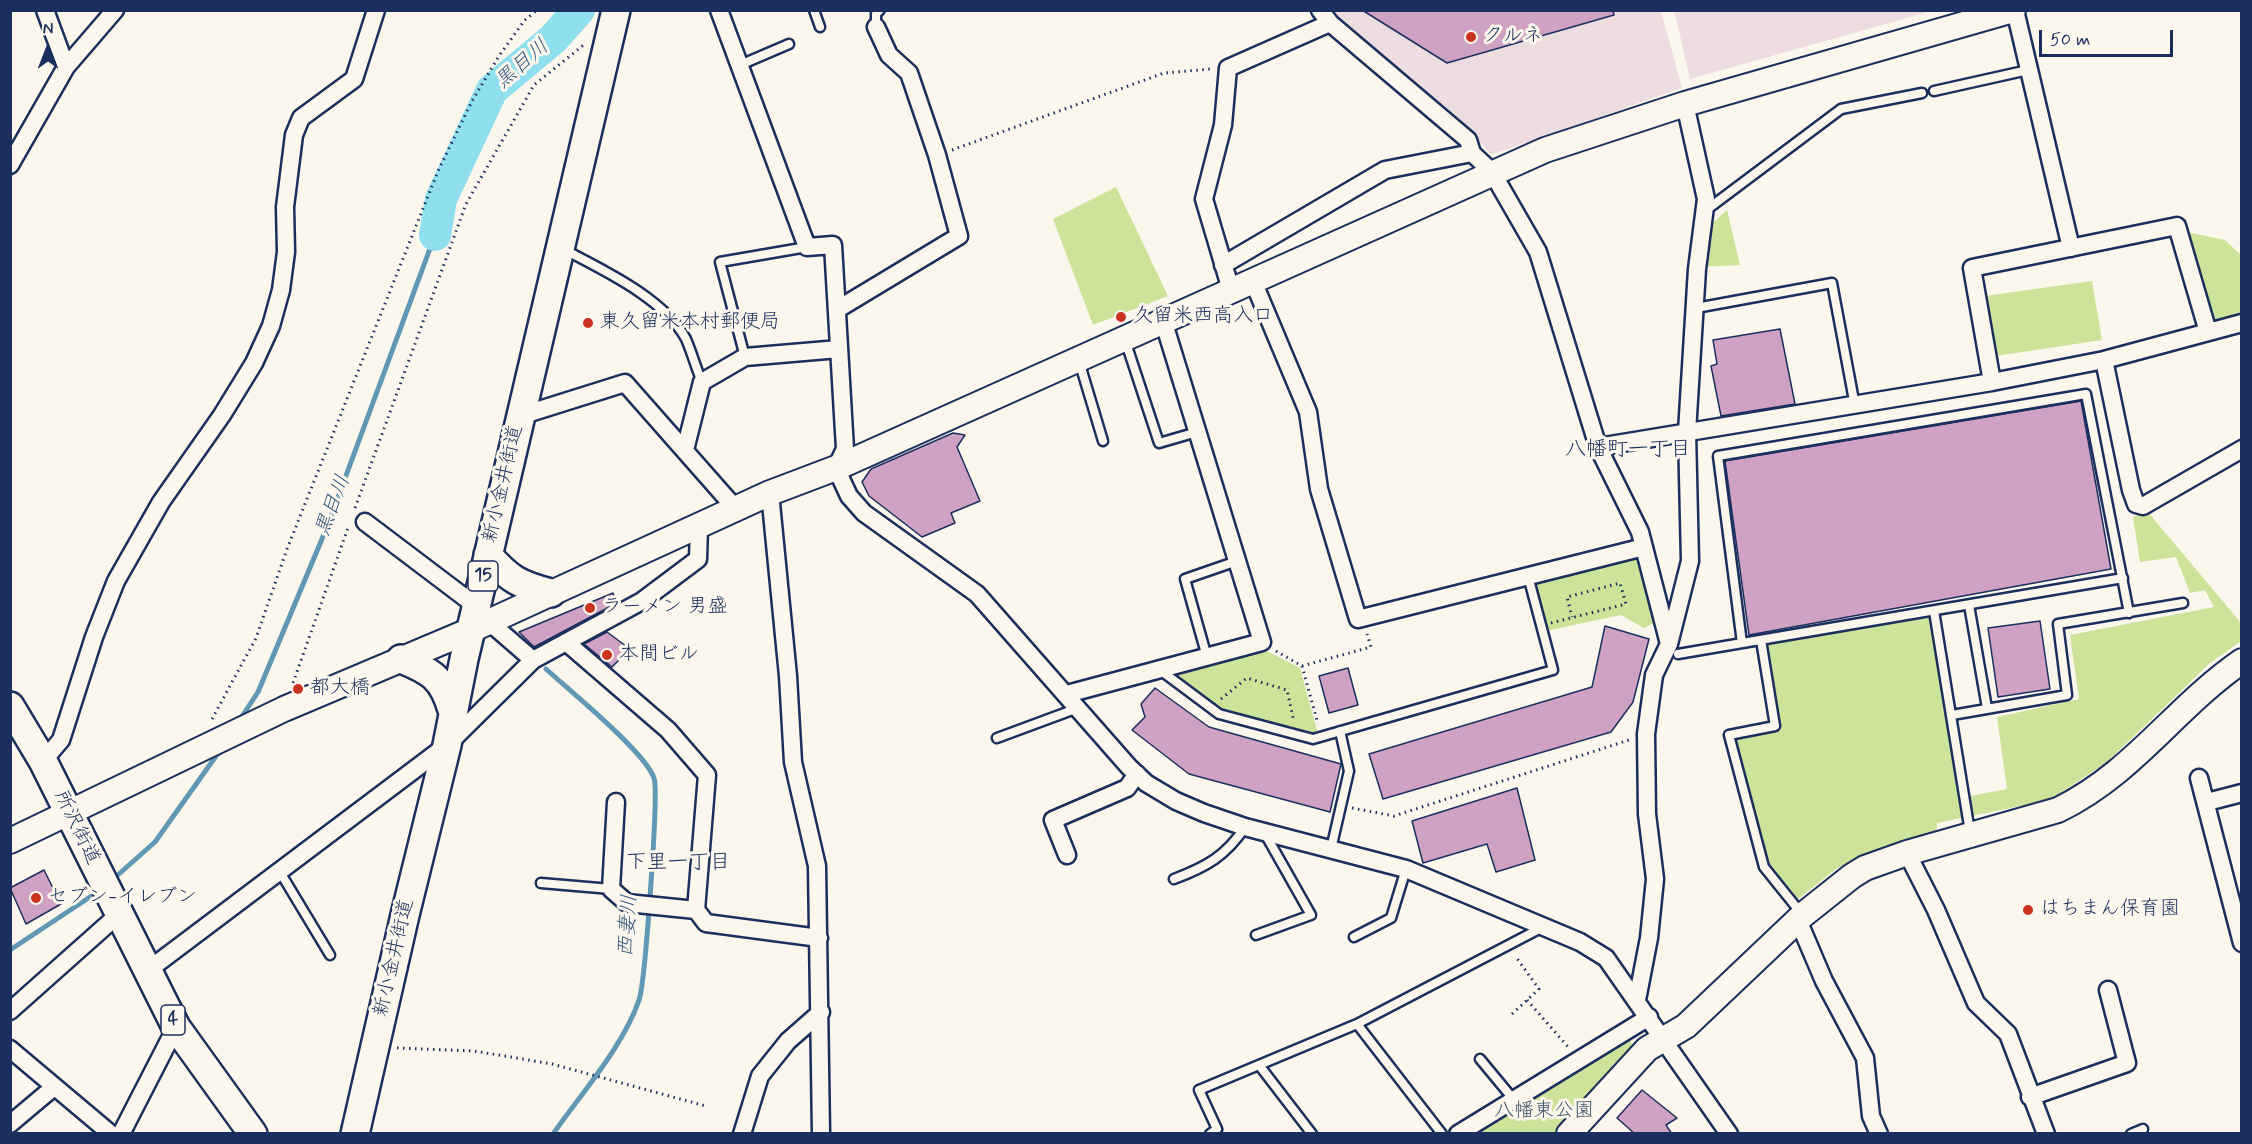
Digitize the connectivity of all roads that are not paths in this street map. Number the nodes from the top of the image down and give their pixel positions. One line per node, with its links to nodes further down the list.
1 (45, 10): 13 (street)
2 (115, 10): 13 (street)
3 (376, 10): 82 (street)
4 (718, 10): 12 (street)
5 (814, 10): 10 (lane)
6 (2014, 10): 14 (street); 17 (street)
7 (615, 15): 24 (main road, 新小金井街道 / 15)
8 (1325, 17): 18 (street); 25 (street)
9 (878, 19): 29 (street)
10 (820, 27)
11 (789, 44): 12 (lane)
12 (740, 64): 22 (street)
13 (66, 67): 19 (street)
14 (2028, 70): 15 (lane); 23 (street)
15 (1934, 91)
16 (1922, 93): 21 (lane)
17 (1685, 104): 20 (street); 21 (street)
18 (1472, 153): 20 (street); 25 (street)
19 (10, 165)
20 (1492, 172): 26 (street); 45 (street)
21 (1705, 211): 28 (street)
22 (807, 247): 29 (street); 35 (lane)
23 (2071, 248): 32 (street); 39 (street)
24 (561, 249): 38 (lane); 41 (main road, 新小金井街道 / 15)
25 (1223, 265): 27 (street)
26 (1253, 281): 27 (street); 56 (street)
27 (1231, 290): 30 (street)
28 (1696, 308): 40 (lane); 43 (street)
29 (838, 309): 34 (street)
30 (1163, 320): 33 (street); 42 (street)
31 (2241, 323): 32 (street)
32 (2208, 332): 37 (street)
33 (1124, 337): 36 (street); 42 (lane)
34 (839, 349): 35 (street); 48 (street)
35 (745, 357): 38 (street)
36 (1078, 358): 44 (lane); 48 (street)
37 (2104, 360): 39 (street); 46 (street)
38 (702, 382): 47 (street)
39 (1992, 382): 40 (street)
40 (1856, 407): 43 (street)
41 (520, 416): 47 (street); 54 (main road, 新小金井街道 / 15)
42 (1197, 432): 55 (street)
43 (1687, 432): 45 (street); 67 (street)
44 (1103, 441)
45 (1598, 447): 53 (street)
46 (2241, 449)
47 (685, 450): 50 (street)
48 (836, 468): 49 (street); 73 (street)
49 (770, 493): 50 (street); 107 (street)
50 (736, 508): 52 (street)
51 (365, 522): 63 (street)
52 (699, 527): 58 (street); 65 (street)
53 (1644, 547): 56 (street); 67 (street)
54 (488, 555): 58 (main road); 63 (main road, 新小金井街道 / 15)
55 (1237, 561): 68 (lane); 68 (street)
56 (1528, 576): 79 (lane)
57 (2123, 578): 60 (lane); 62 (lane); 66 (lane)
58 (550, 593): 63 (street)
59 (2183, 603): 62 (lane)
60 (1969, 604): 61 (lane); 76 (lane)
61 (1934, 610): 64 (lane); 78 (lane)
62 (2129, 613): 76 (lane)
63 (478, 619): 69 (street); 70 (street); 77 (main road, 新小金井街道 / 15)
64 (1761, 640): 66 (lane); 103 (lane)
65 (566, 642): 70 (street); 102 (street)
66 (1742, 643): 67 (lane)
67 (1673, 649): 112 (street)
68 (1207, 657): 72 (street)
69 (401, 659): 77 (main road); 88 (street)
70 (533, 660): 81 (street)
71 (2241, 661): 91 (street)
72 (1159, 670): 73 (street); 79 (lane)
73 (1067, 694): 75 (street)
74 (10, 706): 82 (main road, 所沢街道 / 4)
75 (1078, 708): 80 (lane); 83 (street)
76 (1986, 708): 78 (lane)
77 (452, 710): 81 (main road, 新小金井街道 / 15)
78 (1952, 715): 91 (lane)
79 (1340, 731): 93 (lane)
80 (997, 738)
81 (447, 745): 97 (street); 130 (main road, 新小金井街道 / 15)
82 (42, 761): 88 (main road, 所沢街道 / 4)
83 (1137, 774): 89 (street); 95 (street)
84 (2199, 778): 87 (street)
85 (2241, 793): 87 (street)
86 (616, 802): 100 (street)
87 (2206, 802): 108 (street)
88 (68, 812): 92 (street); 101 (main road, 所沢街道 / 4)
89 (1245, 828): 90 (street); 98 (lane)
90 (1263, 832): 93 (street); 105 (lane)
91 (1971, 837): 94 (street)
92 (10, 841)
93 (1331, 849): 96 (street)
94 (1907, 853): 103 (street); 123 (street)
95 (1067, 855)
96 (1406, 869): 104 (street); 106 (lane)
97 (280, 872): 109 (lane); 110 (street)
98 (1174, 879)
99 (541, 883): 100 (lane)
100 (611, 889): 102 (street)
101 (110, 897): 110 (main road, 所沢街道 / 4); 113 (street)
102 (696, 910): 107 (street)
103 (1800, 918): 118 (street); 139 (street)
104 (1543, 927): 112 (street); 116 (lane)
105 (1256, 935)
106 (1354, 937)
107 (819, 938): 114 (street)
108 (2241, 943)
109 (330, 955)
110 (147, 971): 117 (main road, 所沢街道 / 4)
111 (2108, 990): 123 (street)
112 (1637, 1000): 115 (street)
113 (10, 1011)
114 (821, 1012): 131 (street); 132 (street)
115 (1649, 1017): 118 (street); 124 (street)
116 (1357, 1024): 121 (lane); 135 (lane)
117 (176, 1027): 128 (street); 129 (main road, 所沢街道 / 4)
118 (1665, 1037): 137 (street); 138 (street)
119 (10, 1049): 122 (street)
120 (1480, 1059): 124 (lane)
121 (1259, 1065): 133 (lane); 134 (lane)
122 (54, 1087): 125 (street); 127 (street)
123 (2030, 1097): 140 (street)
124 (1514, 1100): 136 (street)
125 (10, 1124)
126 (2143, 1129): 141 (lane)
127 (111, 1134)
128 (121, 1134)
129 (253, 1134)
130 (355, 1134)
131 (742, 1134)
132 (821, 1134)
133 (1210, 1134)
134 (1312, 1134)
135 (1442, 1134)
136 (1458, 1134)
137 (1569, 1134)
138 (1729, 1134)
139 (1879, 1134)
140 (2046, 1134)
141 (2132, 1134)

